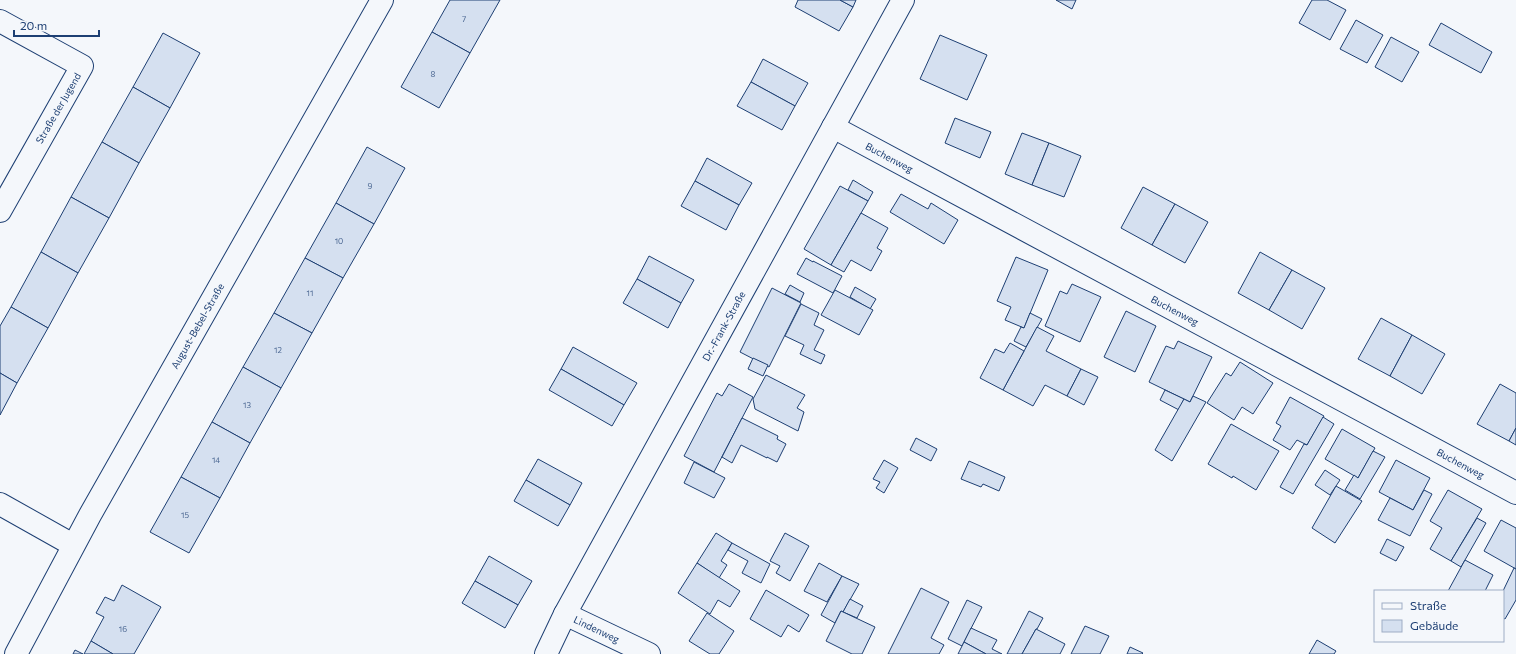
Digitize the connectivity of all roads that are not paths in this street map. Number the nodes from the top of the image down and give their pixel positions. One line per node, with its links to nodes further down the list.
1 (382, 0): 8 (street, August-Bebel-Straße)
2 (903, 0): 4 (street, Dr.-Frank-Straße)
3 (0, 21): 5 (street, Straße der Jugend)
4 (833, 127): 6 (street, Buchenweg); 9 (street, Dr.-Frank-Straße)
5 (0, 211)
6 (1516, 493)
7 (0, 504): 8 (street)
8 (73, 545): 10 (street, August-Bebel-Straße)
9 (566, 614): 11 (street, Dr.-Frank-Straße); 12 (street, Lindenweg)
10 (16, 654)
11 (546, 654)
12 (649, 654)

